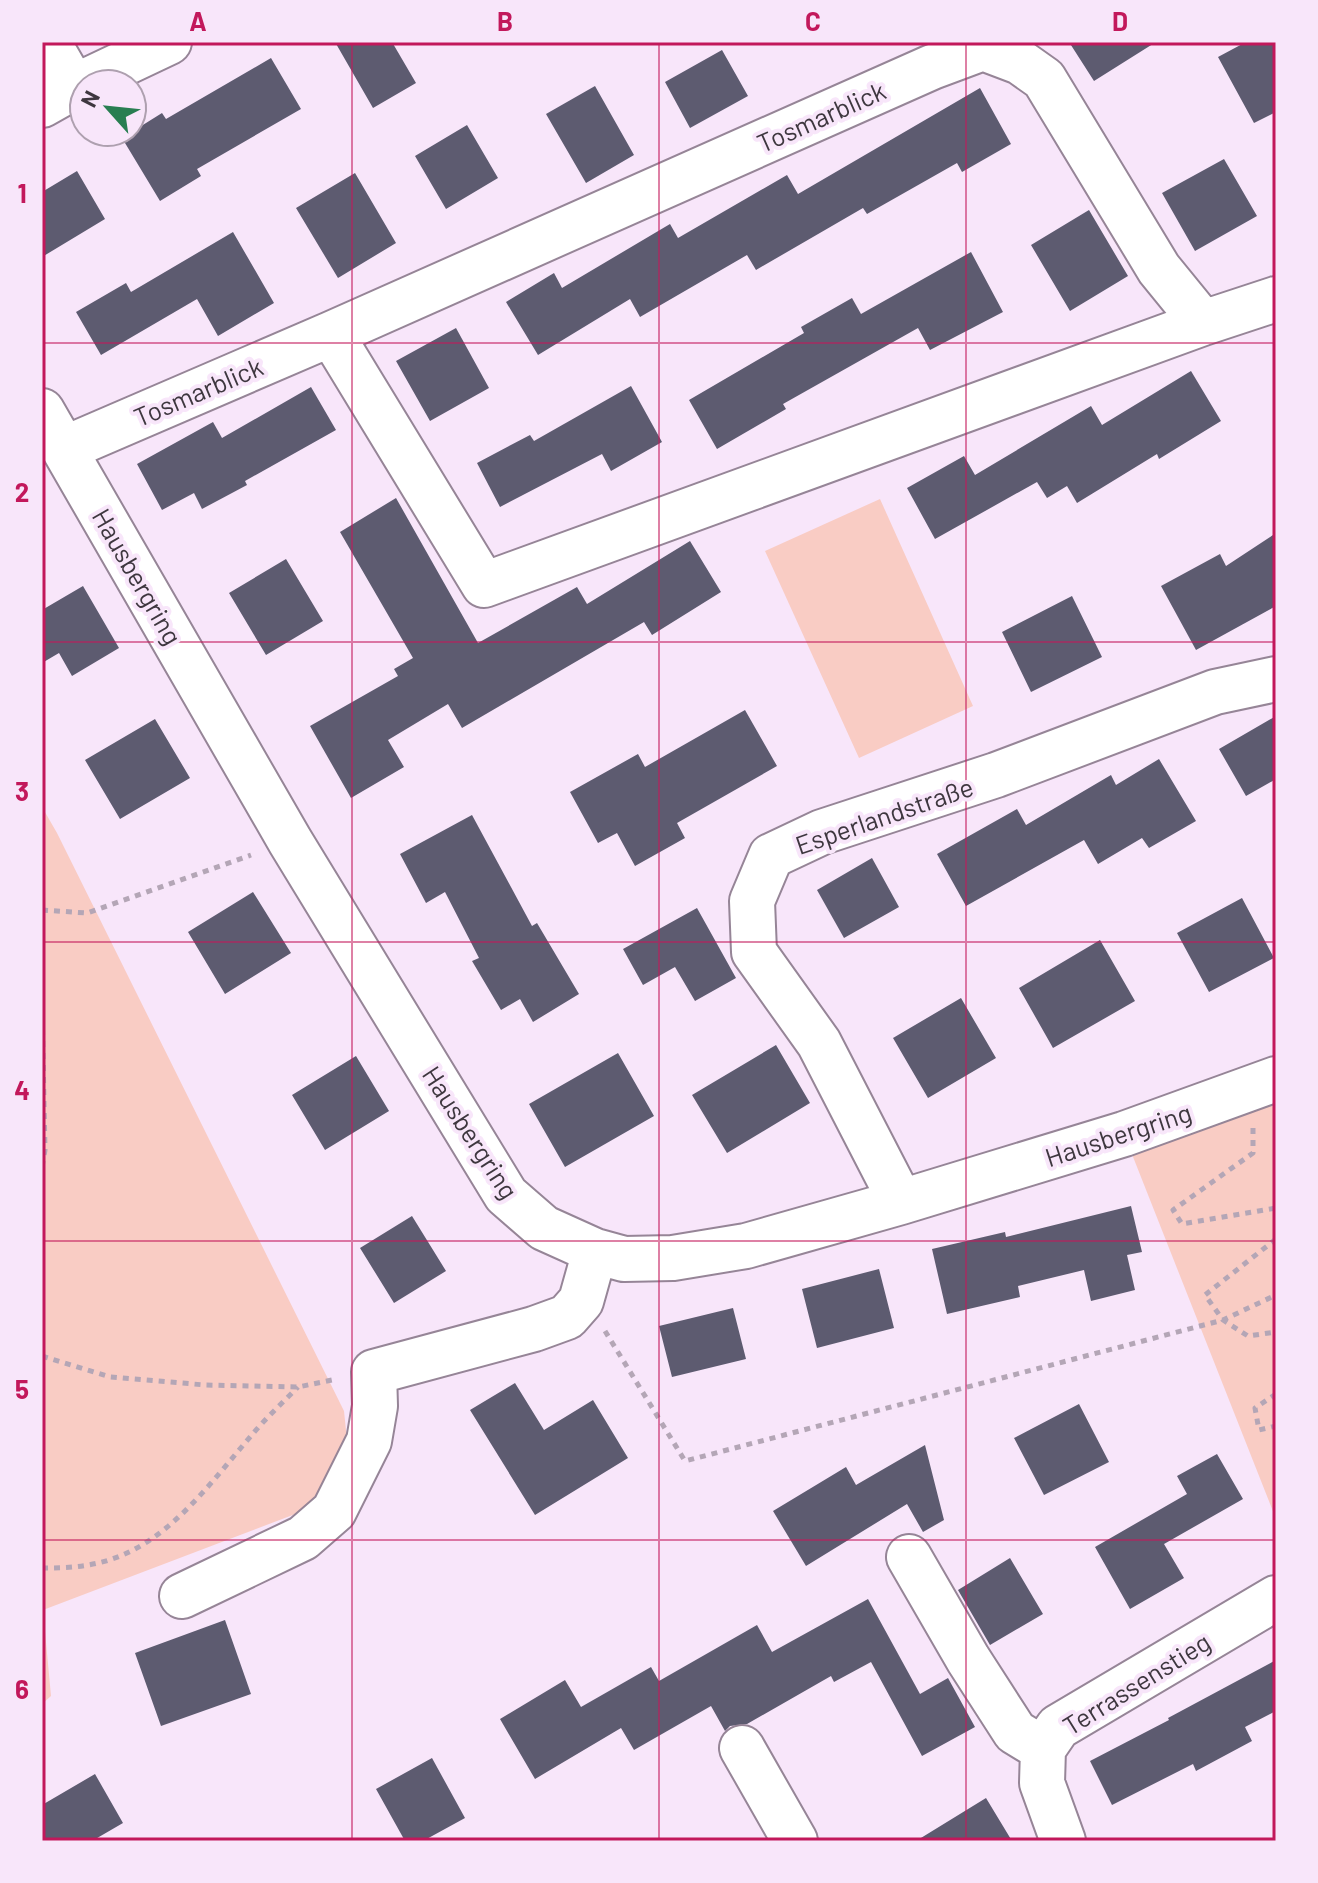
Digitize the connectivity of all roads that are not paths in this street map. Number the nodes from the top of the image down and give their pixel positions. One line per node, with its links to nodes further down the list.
1 (48, 42): 3 (street)
2 (169, 42): 3 (street)
3 (58, 96)
4 (1276, 299): 5 (street)
5 (1203, 323): 6 (street); 6 (street, Tosmarblick)
6 (331, 334): 8 (street, Tosmarblick)
7 (42, 411): 8 (street, Hausbergring)
8 (64, 449): 12 (street, Hausbergring)
9 (1276, 679): 11 (street, Esperlandstraße)
10 (1257, 1086): 11 (street, Hausbergring)
11 (901, 1202): 12 (street, Hausbergring)
12 (595, 1251): 14 (street)
13 (909, 1557): 17 (street)
14 (182, 1596)
15 (1276, 1598): 17 (street, Terrassenstieg)
16 (742, 1748): 18 (street)
17 (1043, 1749): 19 (street, Terrassenstieg)
18 (795, 1841)
19 (1063, 1841)

